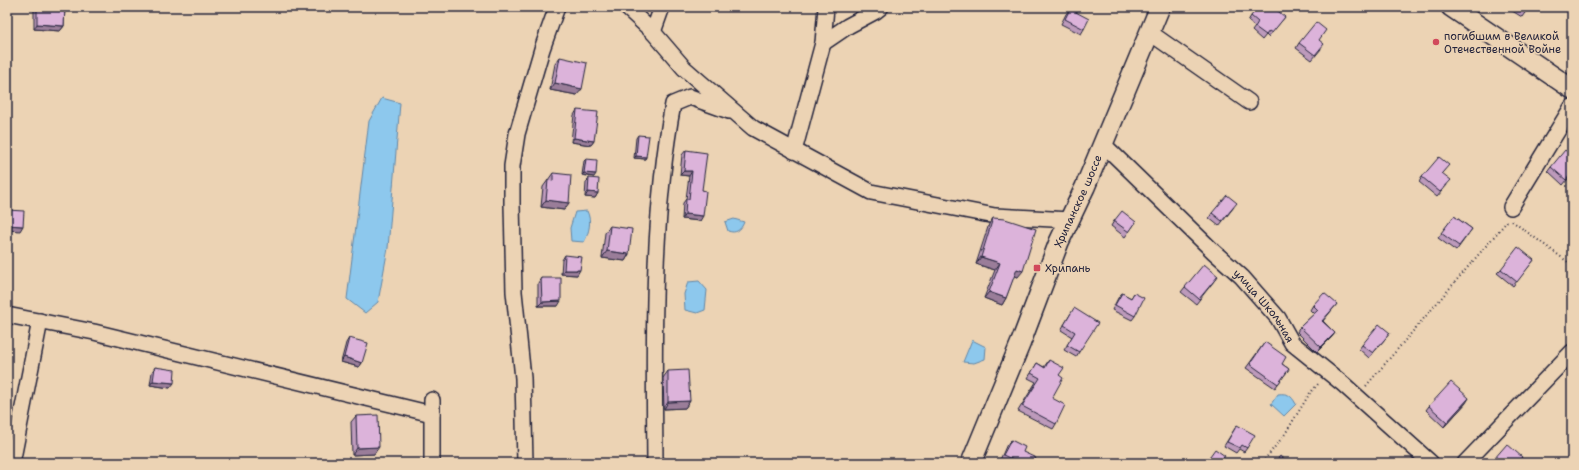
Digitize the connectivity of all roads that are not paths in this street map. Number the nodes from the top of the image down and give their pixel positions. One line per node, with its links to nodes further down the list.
1 (557, 7): 24 (street)
2 (626, 7): 8 (street)
3 (662, 7): 8 (street)
4 (826, 7): 10 (street)
5 (881, 7): 10 (street)
6 (1160, 7): 9 (main road, Хрипанское шоссе)
7 (1451, 7): 11 (main road)
8 (653, 32): 14 (street)
9 (1149, 32): 12 (street); 15 (main road, Хрипанское шоссе)
10 (822, 43): 16 (street)
11 (1572, 89)
12 (1249, 102)
13 (1572, 107): 17 (street)
14 (737, 114): 16 (street); 25 (street)
15 (1102, 143): 18 (main road, Хрипанское шоссе); 27 (street, улица Школьная)
16 (794, 151): 18 (street)
17 (1510, 213)
18 (1070, 220): 26 (main road, Хрипанское шоссе)
19 (7, 315): 20 (street)
20 (40, 321): 22 (street); 23 (street)
21 (1572, 352): 28 (street)
22 (12, 463)
23 (432, 463)
24 (525, 463)
25 (655, 463)
26 (971, 463)
27 (1431, 463)
28 (1465, 463)

